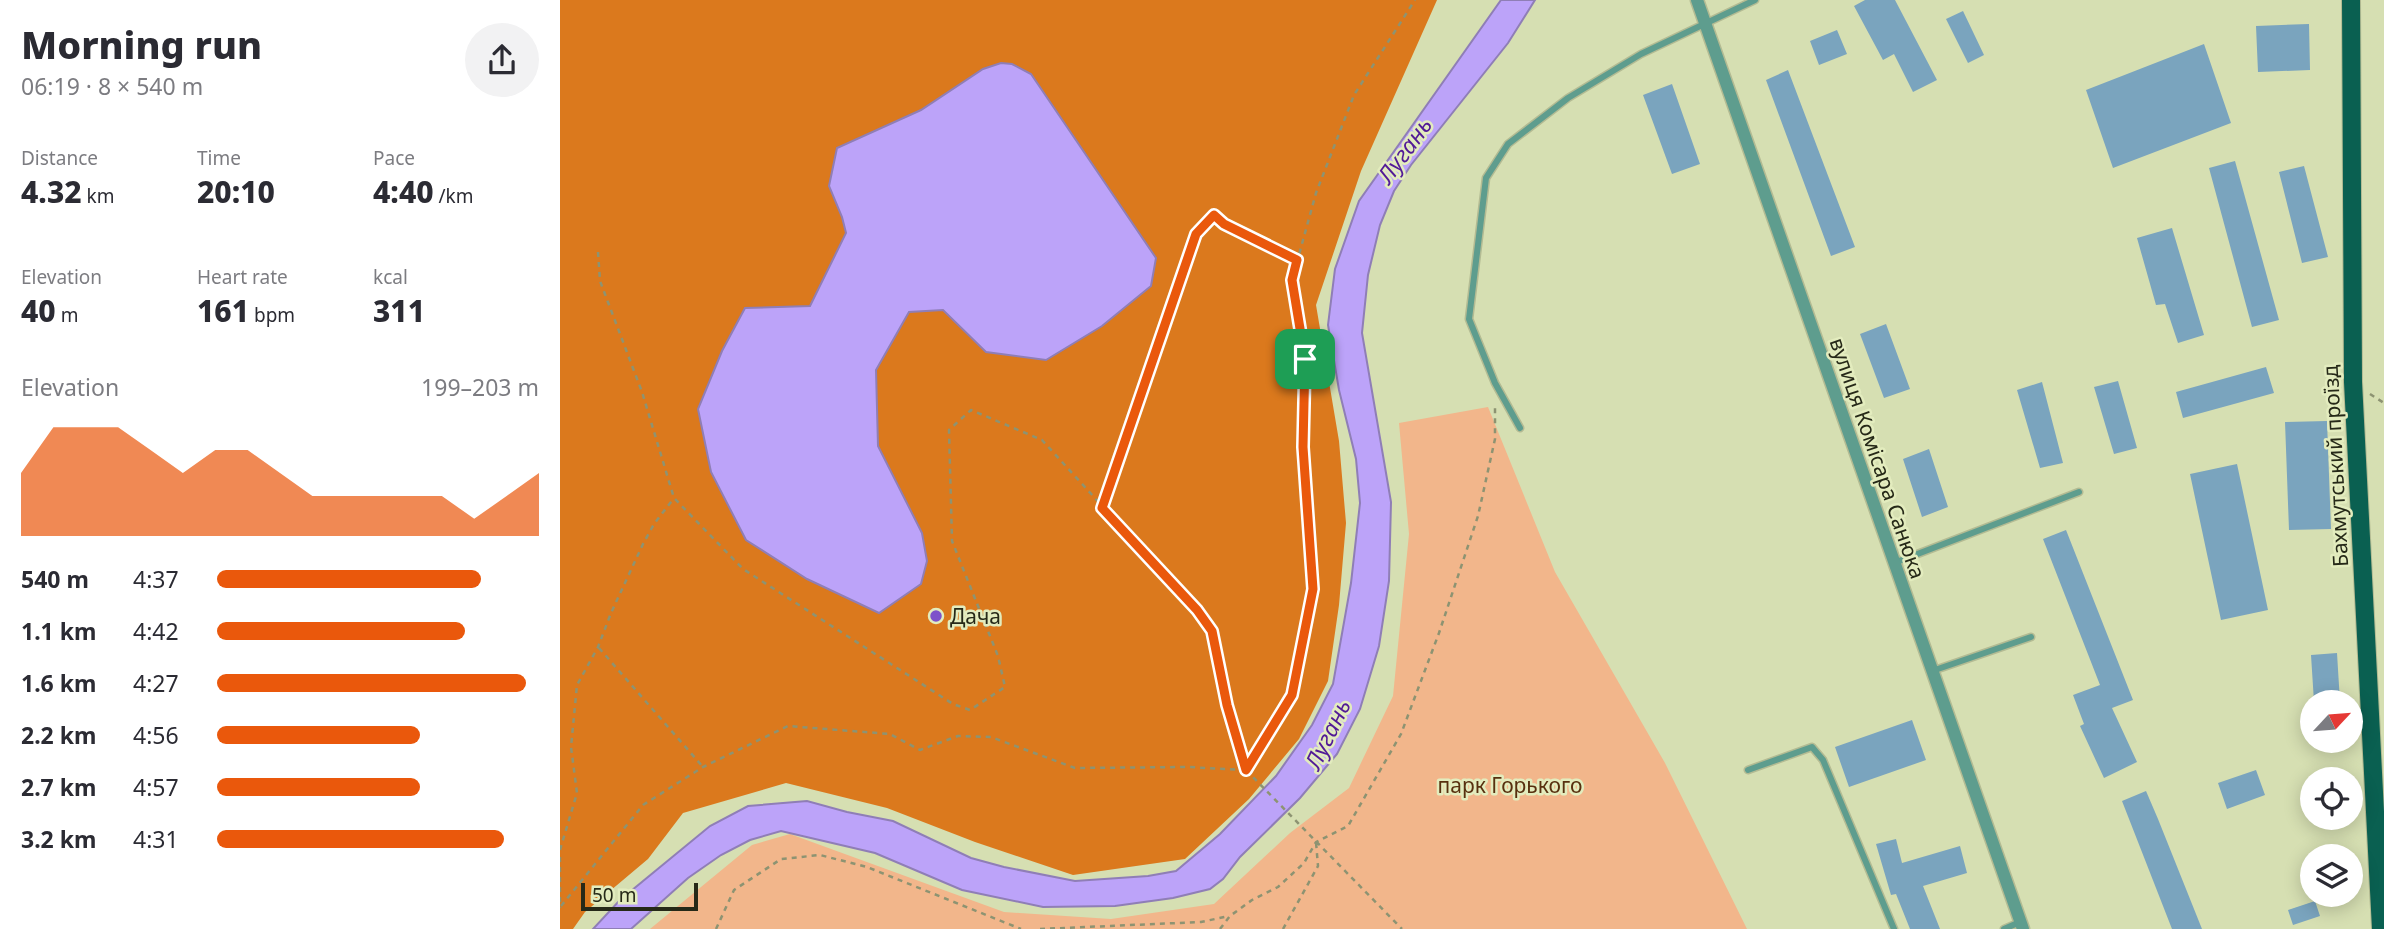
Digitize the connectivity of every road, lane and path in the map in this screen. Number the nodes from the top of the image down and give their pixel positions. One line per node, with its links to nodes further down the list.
1 (1415, 0): 7 (path)
2 (1697, 0): 5 (street, вулиця Комісара Санюка)
3 (1755, 0): 5 (lane)
4 (2351, 0): 34 (main road, Бахмутський проїзд)
5 (1707, 24): 8 (lane); 13 (street, вулиця Комісара Санюка)
6 (598, 252): 11 (path)
7 (1297, 260): 12 (path); 18 (path)
8 (1495, 383): 9 (lane); 20 (path)
9 (1520, 428)
10 (2079, 492): 13 (lane)
11 (674, 498): 12 (path); 15 (path)
12 (1102, 508): 18 (path)
13 (1895, 563): 16 (street, вулиця Комісара Санюка)
14 (2031, 637): 16 (lane)
15 (598, 647): 17 (path); 21 (path)
16 (1932, 671): 25 (street, вулиця Комісара Санюка)
17 (703, 767): 18 (path); 23 (path)
18 (1246, 770): 20 (path)
19 (1748, 770): 32 (lane)
20 (1316, 842): 24 (path); 30 (path); 31 (path)
21 (560, 850)
22 (560, 857): 23 (path)
23 (561, 907)
24 (1230, 916): 28 (path); 29 (path)
25 (2021, 926): 33 (lane)
26 (716, 929): 27 (path)
27 (1021, 929)
28 (1040, 929)
29 (1220, 929)
30 (1283, 929)
31 (1402, 929)
32 (1894, 929)
33 (2004, 929)
34 (2381, 929)

